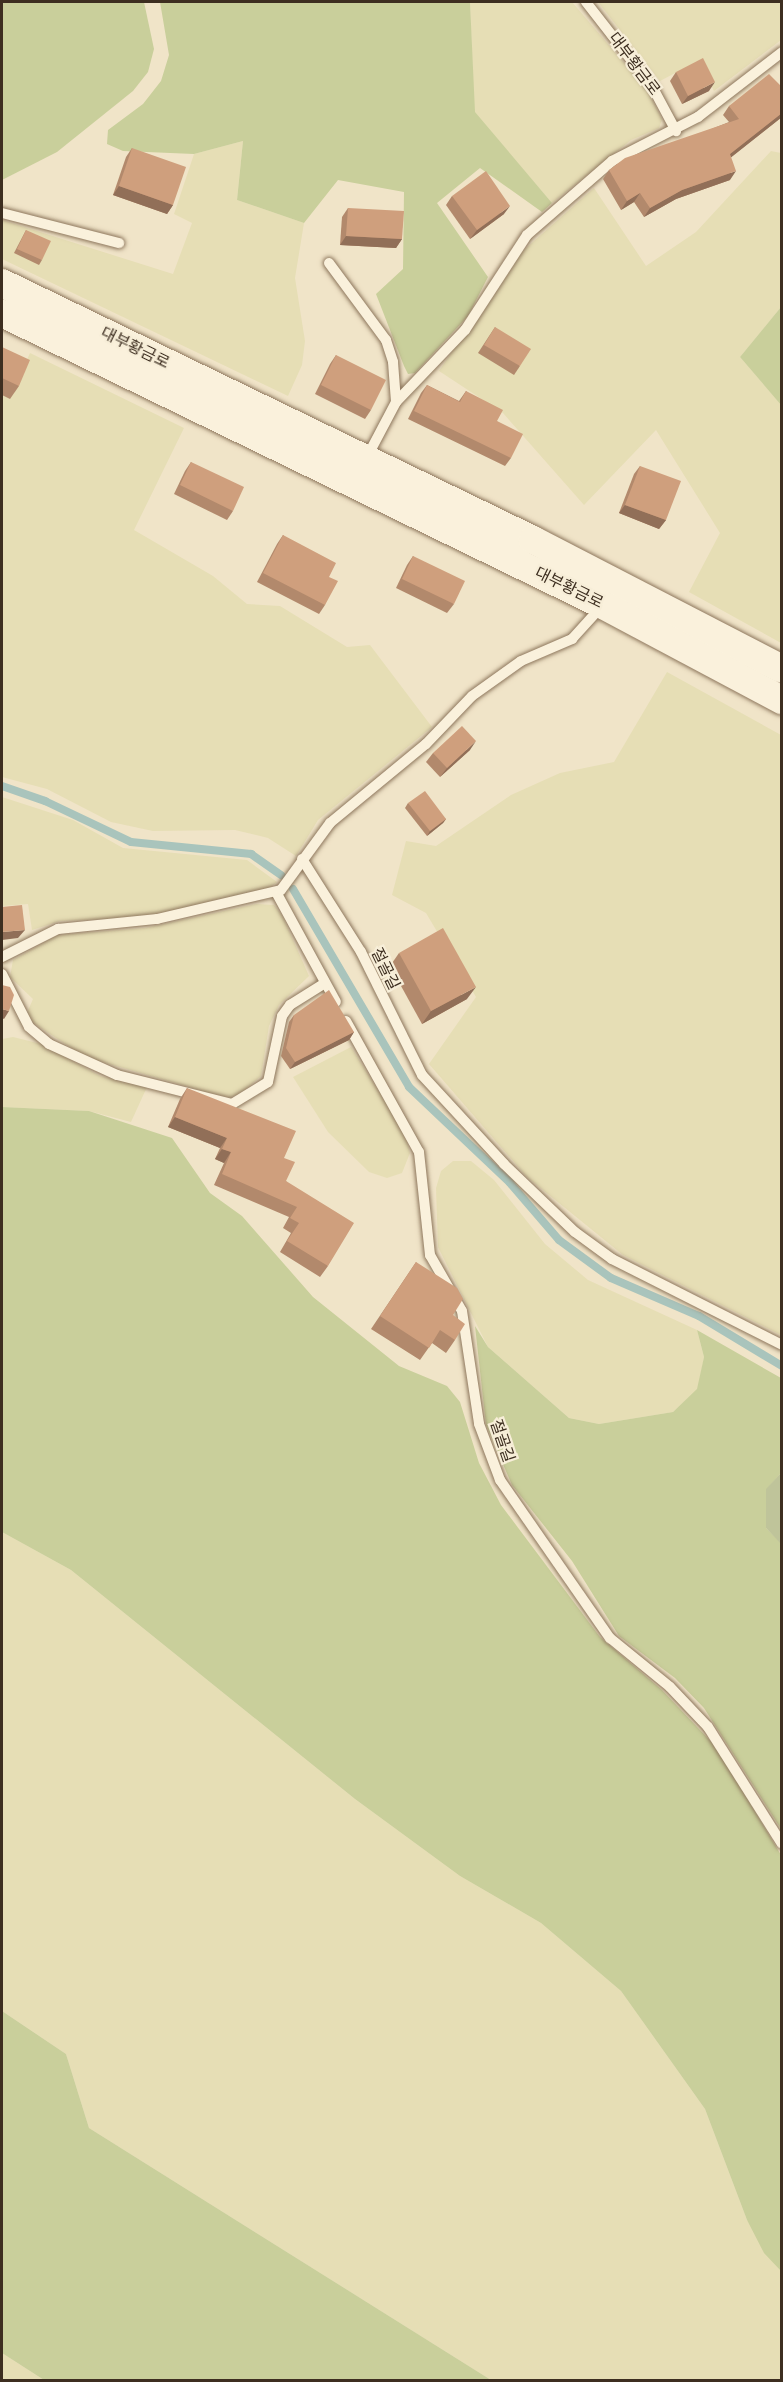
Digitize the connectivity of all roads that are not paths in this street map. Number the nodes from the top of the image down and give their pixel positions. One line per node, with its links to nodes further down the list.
1 (586, 2): 3 (lane, 대부황금로)
2 (782, 52): 3 (lane)
3 (676, 131): 9 (lane)
4 (2, 213): 5 (lane)
5 (119, 243)
6 (329, 263): 9 (lane)
7 (2, 284): 10 (main road, 대부황금로)
8 (2, 313): 11 (main road, 대부황금로)
9 (396, 402): 10 (lane)
10 (366, 460): 11 (lane); 12 (main road, 대부황금로)
11 (353, 485): 12 (main road, 대부황금로)
12 (609, 593): 13 (main road, 대부황금로); 14 (main road, 대부황금로); 15 (lane)
13 (782, 669)
14 (782, 699)
15 (302, 859): 16 (lane); 20 (lane, 절골길)
16 (276, 892): 17 (lane); 19 (lane, 절골길)
17 (2, 957)
18 (2, 974): 19 (lane)
19 (325, 982): 21 (lane, 절골길)
20 (782, 1345)
21 (782, 1844)

